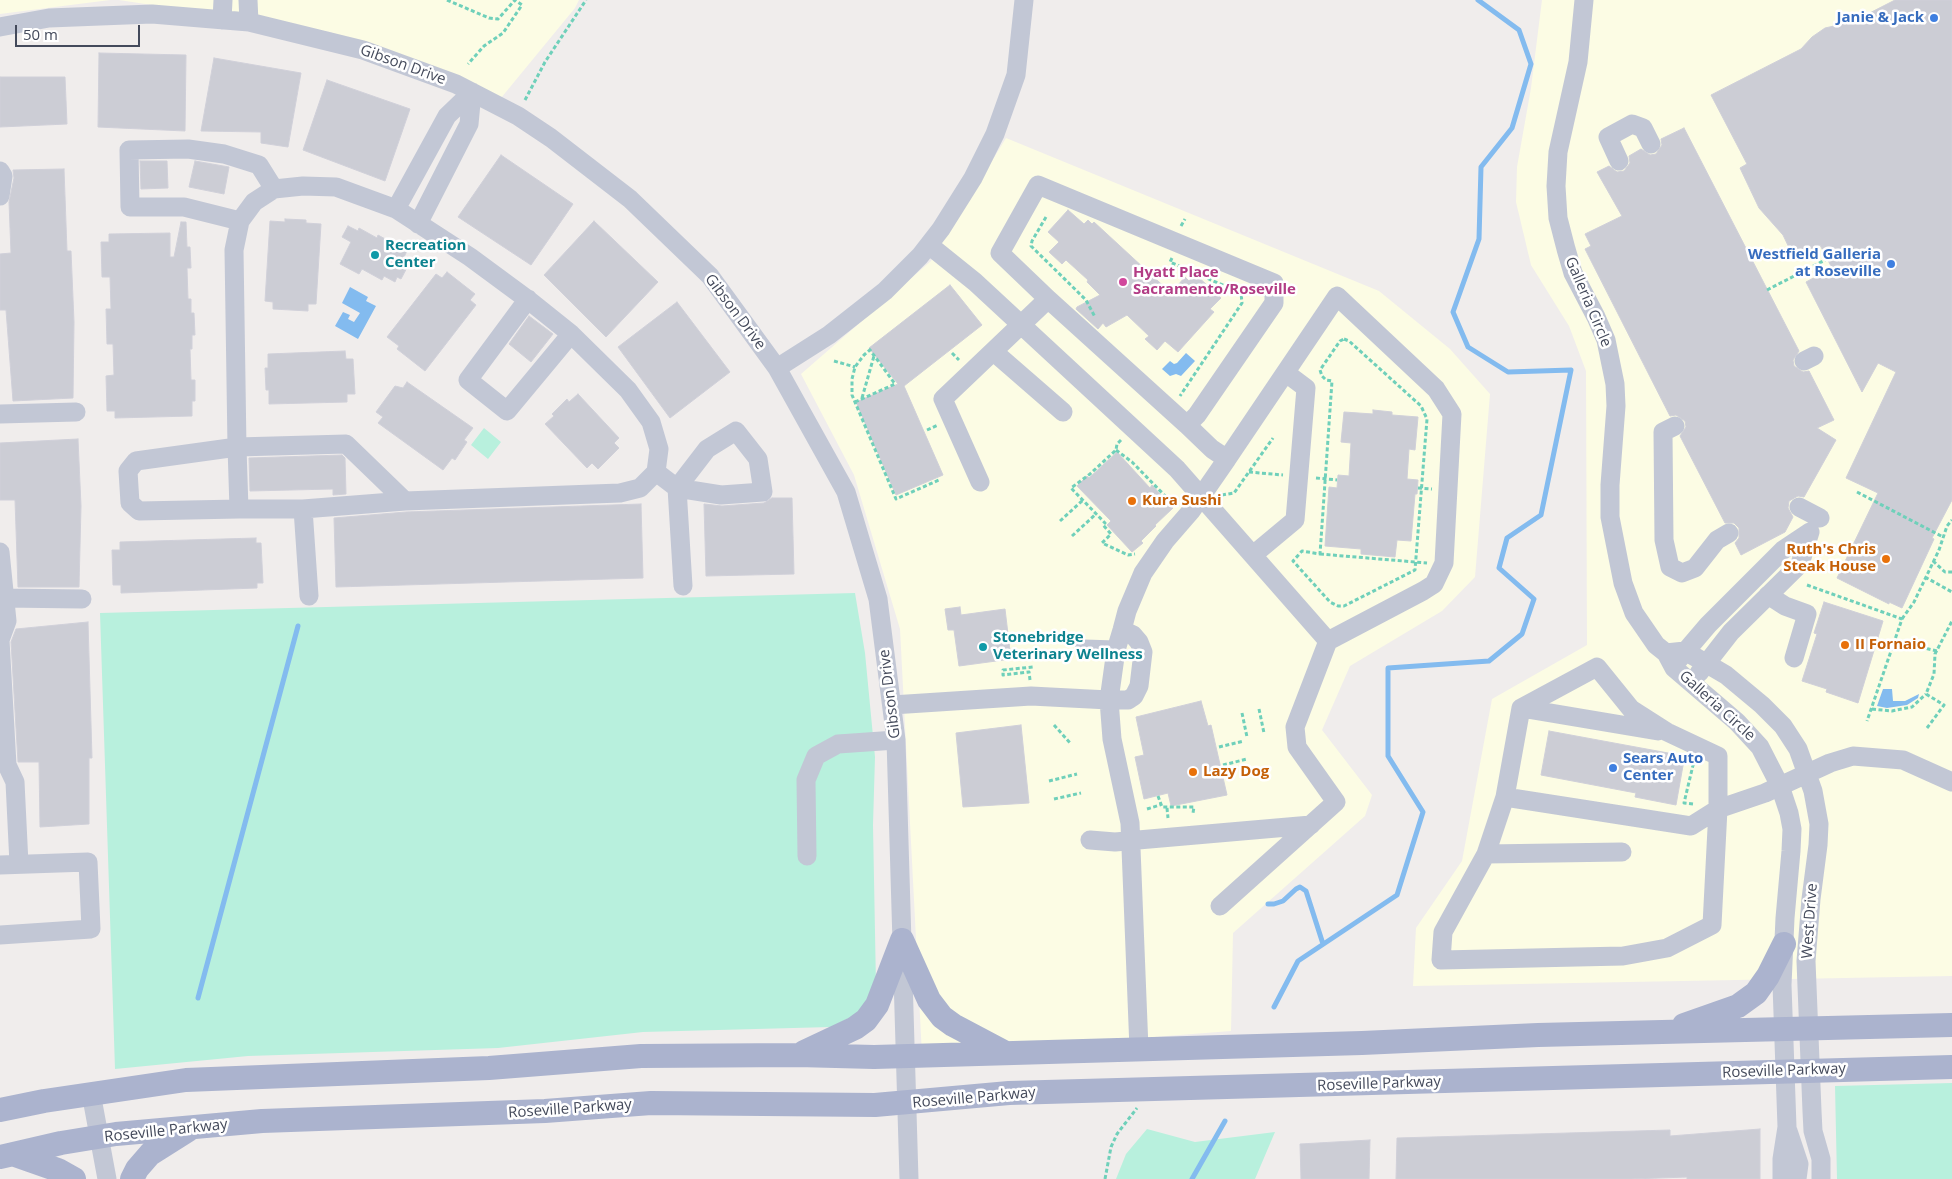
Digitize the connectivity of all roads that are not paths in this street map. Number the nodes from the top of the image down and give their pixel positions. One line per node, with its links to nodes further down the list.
1 (222, 0): 5 (street)
2 (248, 0): 6 (street)
3 (1024, 0): 19 (street)
4 (1584, 0): 57 (street, Galleria Circle)
5 (222, 20): 6 (street, Gibson Drive); 7 (street, Gibson Drive)
6 (249, 22): 8 (street, Gibson Drive)
7 (0, 26)
8 (472, 92): 12 (street); 14 (street); 25 (street, Gibson Drive)
9 (1652, 144): 10 (street)
10 (1619, 161)
11 (0, 171): 15 (street)
12 (414, 177): 14 (street); 16 (street)
13 (274, 189): 16 (street); 17 (street); 17 (street)
14 (436, 189): 18 (street)
15 (0, 196)
16 (396, 209): 18 (street)
17 (240, 221): 32 (street)
18 (418, 224): 20 (street)
19 (929, 244): 22 (street); 25 (street)
20 (528, 299): 23 (street); 23 (street)
21 (1048, 299): 22 (street); 30 (street); 30 (street)
22 (1021, 326): 24 (street); 37 (street)
23 (571, 334): 34 (street)
24 (994, 352): 28 (street); 35 (street)
25 (777, 368): 61 (street, Gibson Drive)
26 (1286, 373): 33 (street); 45 (street); 52 (street)
27 (76, 412): 29 (street)
28 (1063, 412)
29 (0, 414)
30 (1187, 425): 33 (street)
31 (1675, 426): 43 (street)
32 (236, 447): 38 (street); 40 (street); 40 (street)
33 (1227, 459): 37 (street)
34 (656, 472): 36 (street); 38 (street)
35 (980, 482)
36 (677, 488): 36 (street); 46 (street)
37 (1209, 495): 45 (street); 51 (street)
38 (405, 501): 41 (street)
39 (1799, 507): 42 (street)
40 (239, 509): 41 (street)
41 (303, 509): 48 (street)
42 (1820, 518)
43 (1729, 532)
44 (0, 552): 49 (street)
45 (1253, 555): 52 (street)
46 (683, 586)
47 (1768, 595): 55 (street); 56 (street); 58 (street)
48 (309, 596)
49 (4, 598): 50 (street); 77 (street)
50 (82, 599)
51 (1122, 630): 54 (street); 60 (street)
52 (1328, 641): 70 (street)
53 (1084, 649): 54 (street)
54 (1116, 650): 60 (street)
55 (1685, 651): 57 (street, Galleria Circle); 58 (street, Galleria Circle)
56 (1794, 658)
57 (1670, 660): 59 (street, Galleria Circle)
58 (1706, 664): 59 (street); 65 (street, Galleria Circle)
59 (1693, 682): 67 (street, Galleria Circle)
60 (1109, 700): 61 (street); 72 (street)
61 (892, 705): 64 (street, Gibson Drive)
62 (1520, 708): 63 (street); 63 (street); 68 (street)
63 (1667, 732): 69 (street)
64 (896, 740): 75 (street); 80 (street, Gibson Drive)
65 (1808, 773): 66 (street); 67 (street); 83 (street, West Drive)
66 (1952, 782)
67 (1780, 786): 69 (street); 81 (street, West Drive)
68 (1505, 797): 69 (street); 74 (street)
69 (1718, 809): 74 (street)
70 (1311, 825): 72 (street); 78 (street)
71 (1090, 840): 72 (street)
72 (1130, 841): 86 (street)
73 (1622, 852): 74 (street)
74 (1486, 854)
75 (807, 856)
76 (0, 864): 77 (street)
77 (19, 864): 79 (street)
78 (1220, 906)
79 (0, 935)
80 (902, 940): 87 (main road); 88 (main road); 89 (street, Gibson Drive)
81 (1784, 944): 84 (street, West Drive); 85 (main road)
82 (1952, 1026): 83 (main road)
83 (1810, 1028): 84 (main road); 92 (street, West Drive)
84 (1784, 1029): 85 (main road); 91 (street, West Drive)
85 (1666, 1032): 86 (main road)
86 (1139, 1049): 87 (main road)
87 (1005, 1052): 89 (main road)
88 (798, 1055): 89 (main road); 93 (main road)
89 (907, 1056): 94 (street, Gibson Drive)
90 (1952, 1067): 92 (main road, Roseville Parkway)
91 (1785, 1071): 92 (main road, Roseville Parkway); 94 (main road, Roseville Parkway); 96 (street, West Drive)
92 (1811, 1071): 106 (street, West Drive)
93 (91, 1093): 95 (main road); 98 (street)
94 (908, 1104): 97 (main road, Roseville Parkway); 103 (street, Gibson Drive)
95 (0, 1110)
96 (1787, 1127): 104 (street); 105 (street)
97 (191, 1129): 98 (main road, Roseville Parkway); 102 (main road)
98 (99, 1137): 99 (main road, Roseville Parkway); 101 (street)
99 (7, 1156): 100 (main road)
100 (74, 1179)
101 (107, 1179)
102 (132, 1179)
103 (909, 1179)
104 (1782, 1179)
105 (1797, 1179)
106 (1821, 1179)

